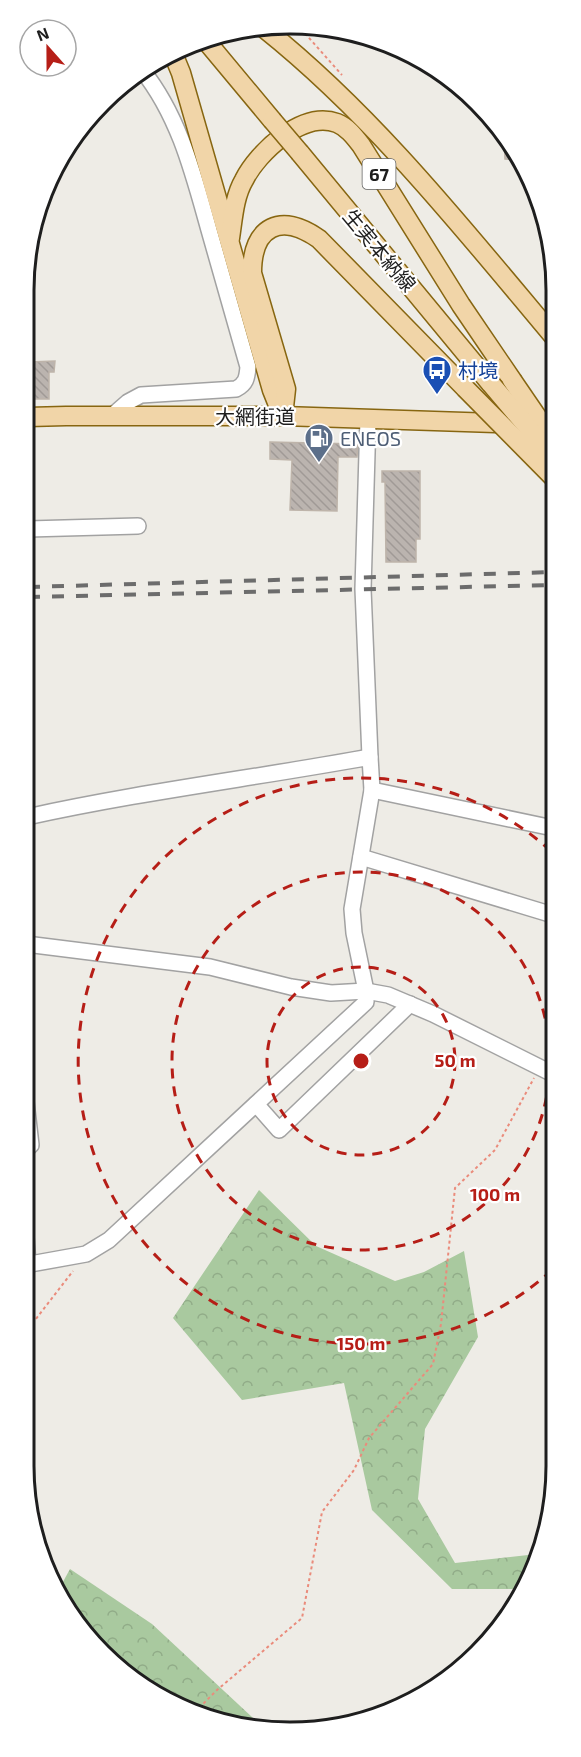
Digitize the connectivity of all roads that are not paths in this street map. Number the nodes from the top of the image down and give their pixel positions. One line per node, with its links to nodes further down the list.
1 (272, 35): 6 (main road, 67)
2 (211, 47): 13 (main road, 生実本納線 / 67, bridge)
3 (176, 61): 5 (main road, 67)
4 (148, 78): 7 (street)
5 (230, 238): 8 (main road, 67); 12 (main road, 67, bridge)
6 (546, 326)
7 (112, 416): 8 (main road, 大網街道); 9 (main road, 大網街道)
8 (283, 416): 10 (main road, 大網街道); 14 (main road, bridge)
9 (34, 417)
10 (368, 419): 11 (main road, 大網街道); 17 (street)
11 (546, 425)
12 (546, 430)
13 (546, 449)
14 (546, 470)
15 (138, 526): 16 (street)
16 (34, 529)
17 (370, 757): 18 (street); 19 (street)
18 (372, 790): 20 (street); 21 (street)
19 (34, 815)
20 (546, 827)
21 (361, 857): 22 (street); 24 (street)
22 (546, 913)
23 (34, 945): 24 (street)
24 (366, 991): 25 (street); 27 (street)
25 (410, 1004): 26 (street); 27 (street)
26 (546, 1071)
27 (256, 1104): 28 (street)
28 (34, 1263)

